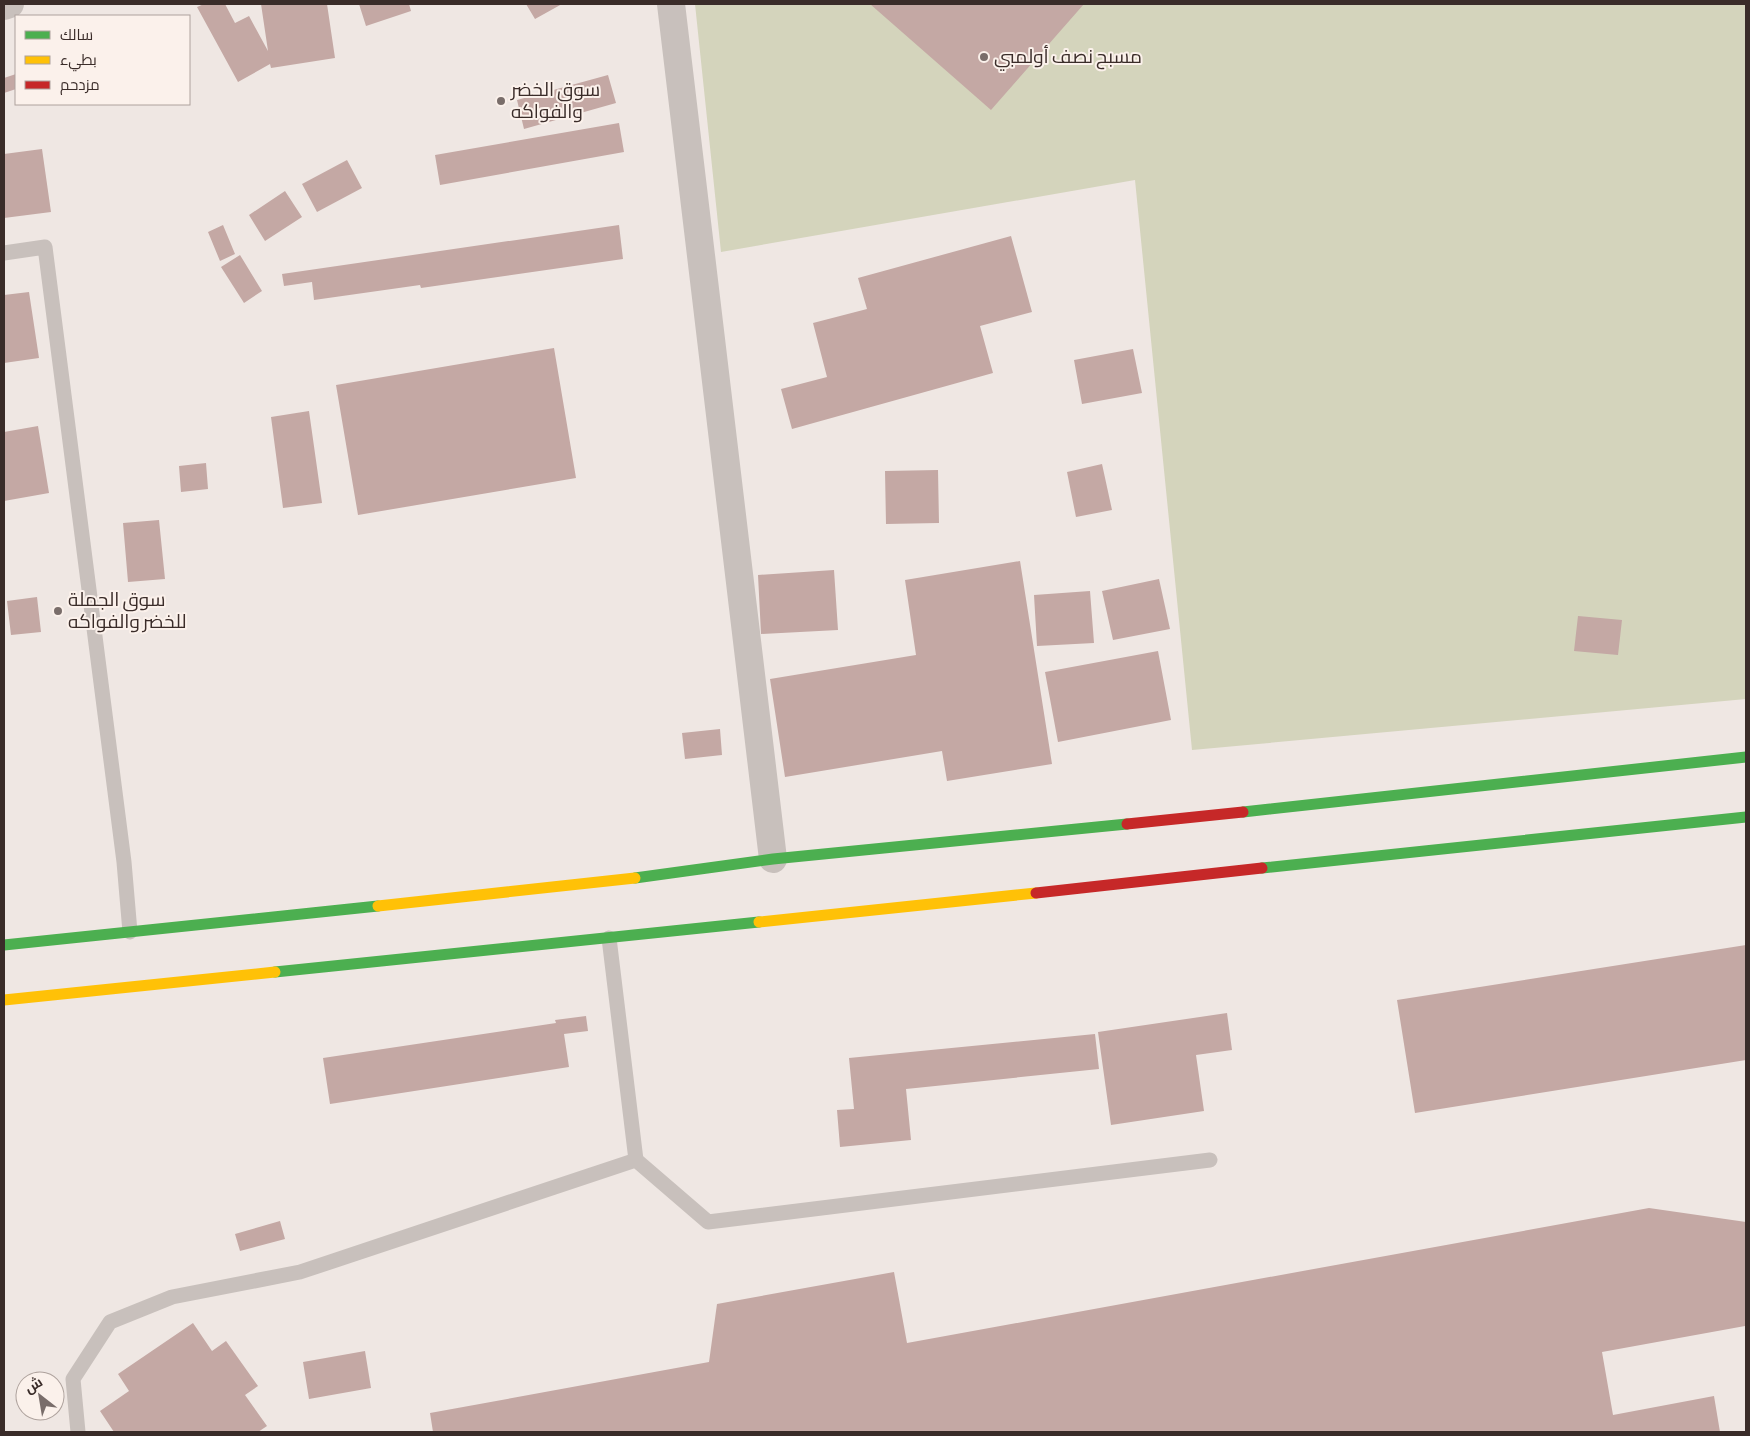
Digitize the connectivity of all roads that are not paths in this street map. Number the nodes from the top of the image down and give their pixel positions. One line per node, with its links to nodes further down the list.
1 (10, 4): 3 (street)
2 (671, 4): 7 (street)
3 (4, 6)
4 (4, 252): 8 (lane)
5 (1746, 757): 7 (highway)
6 (1746, 817): 9 (highway)
7 (773, 859): 8 (highway)
8 (130, 932): 10 (highway)
9 (609, 938): 11 (highway); 12 (lane)
10 (4, 945)
11 (4, 1000)
12 (636, 1160): 13 (lane); 14 (lane)
13 (1210, 1160)
14 (78, 1432)

